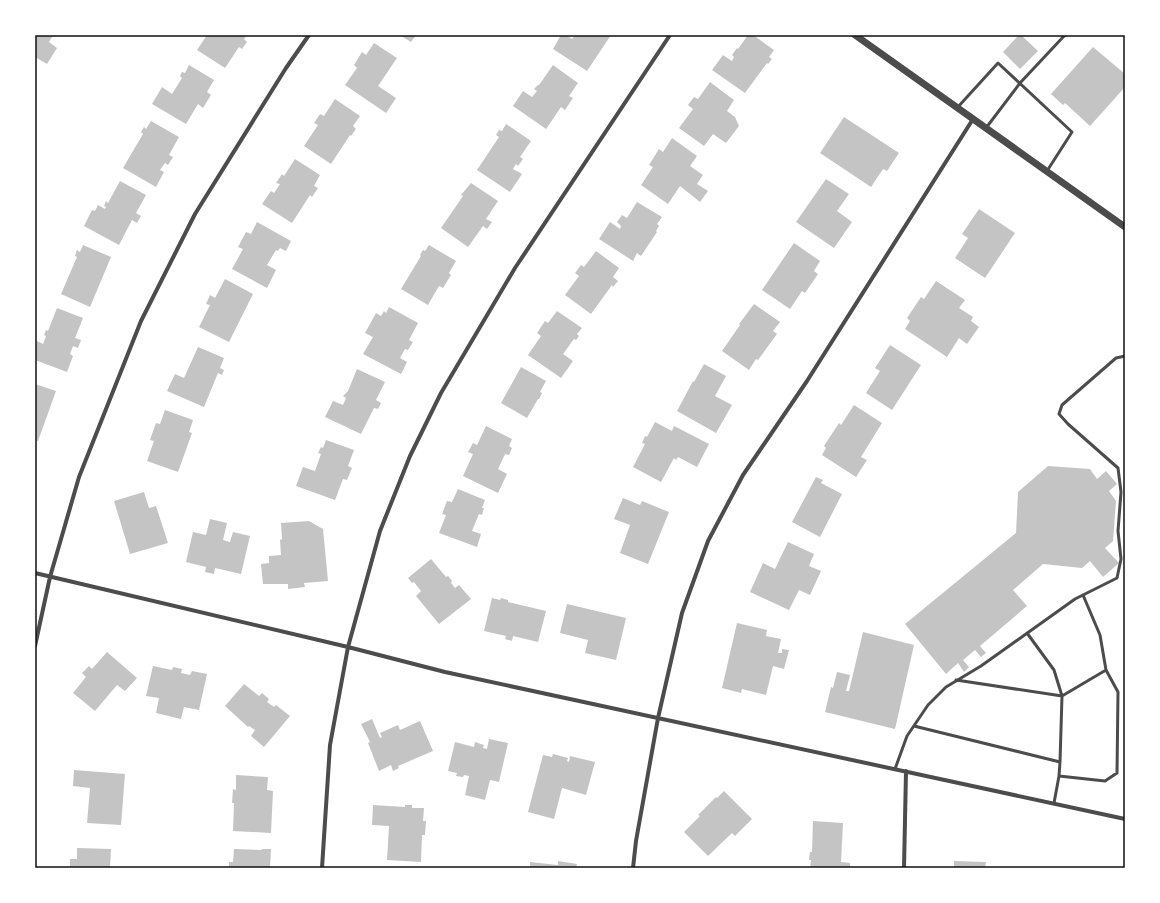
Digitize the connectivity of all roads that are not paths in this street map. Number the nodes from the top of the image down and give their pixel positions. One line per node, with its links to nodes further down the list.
1 (309, 35): 14 (street)
2 (670, 35): 18 (street)
3 (855, 35): 6 (street)
4 (1065, 35): 5 (lane)
5 (1020, 83): 6 (lane); 8 (lane); 9 (lane)
6 (957, 108): 7 (street)
7 (974, 119): 8 (street); 22 (street)
8 (986, 128): 9 (street)
9 (1046, 171): 10 (street)
10 (1125, 227)
11 (1125, 356): 12 (lane)
12 (1123, 559): 15 (lane)
13 (35, 573): 14 (street)
14 (50, 577): 17 (street); 18 (street)
15 (1083, 595): 16 (lane); 19 (lane)
16 (1027, 633): 20 (lane); 21 (lane)
17 (35, 646)
18 (348, 647): 22 (street); 30 (street)
19 (1106, 670): 21 (lane); 27 (lane)
20 (956, 680): 21 (lane); 23 (lane)
21 (1062, 696): 24 (lane)
22 (658, 718): 25 (street); 31 (street)
23 (914, 726): 24 (lane); 25 (lane)
24 (1060, 762): 27 (lane)
25 (895, 769): 26 (street)
26 (906, 771): 28 (street); 32 (street)
27 (1059, 776): 28 (lane)
28 (1054, 803): 29 (street)
29 (1125, 819)
30 (322, 868)
31 (633, 868)
32 (904, 868)

